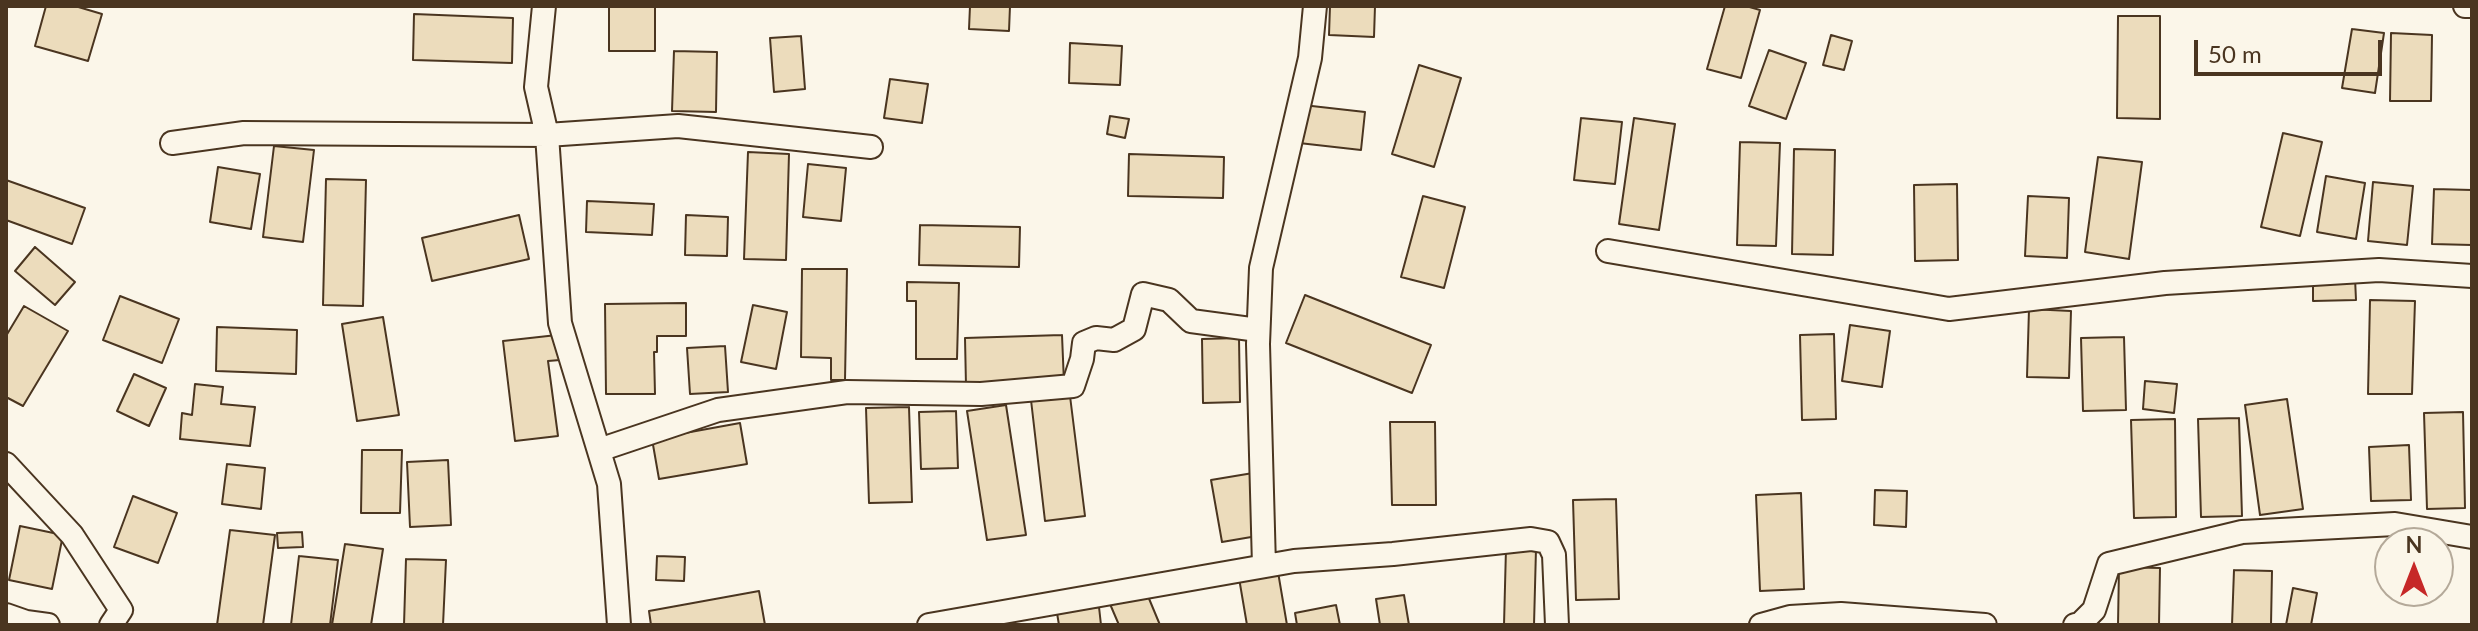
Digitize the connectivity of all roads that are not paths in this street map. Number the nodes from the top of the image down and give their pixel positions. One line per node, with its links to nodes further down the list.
1 (544, 6): 5 (street)
2 (1315, 6): 10 (street)
3 (2465, 6): 4 (street)
4 (2472, 6)
5 (547, 135): 6 (street); 7 (street); 11 (street)
6 (172, 143)
7 (871, 147)
8 (1608, 251): 9 (street)
9 (2472, 276)
10 (1258, 330): 11 (street); 14 (street)
11 (599, 450): 18 (street)
12 (6, 464): 17 (street)
13 (2472, 537): 23 (street)
14 (1264, 566): 19 (street); 20 (street)
15 (6, 615): 16 (street)
16 (48, 625)
17 (111, 625)
18 (619, 625)
19 (929, 625)
20 (1557, 625)
21 (1761, 625): 22 (street)
22 (1985, 625)
23 (2075, 625)

